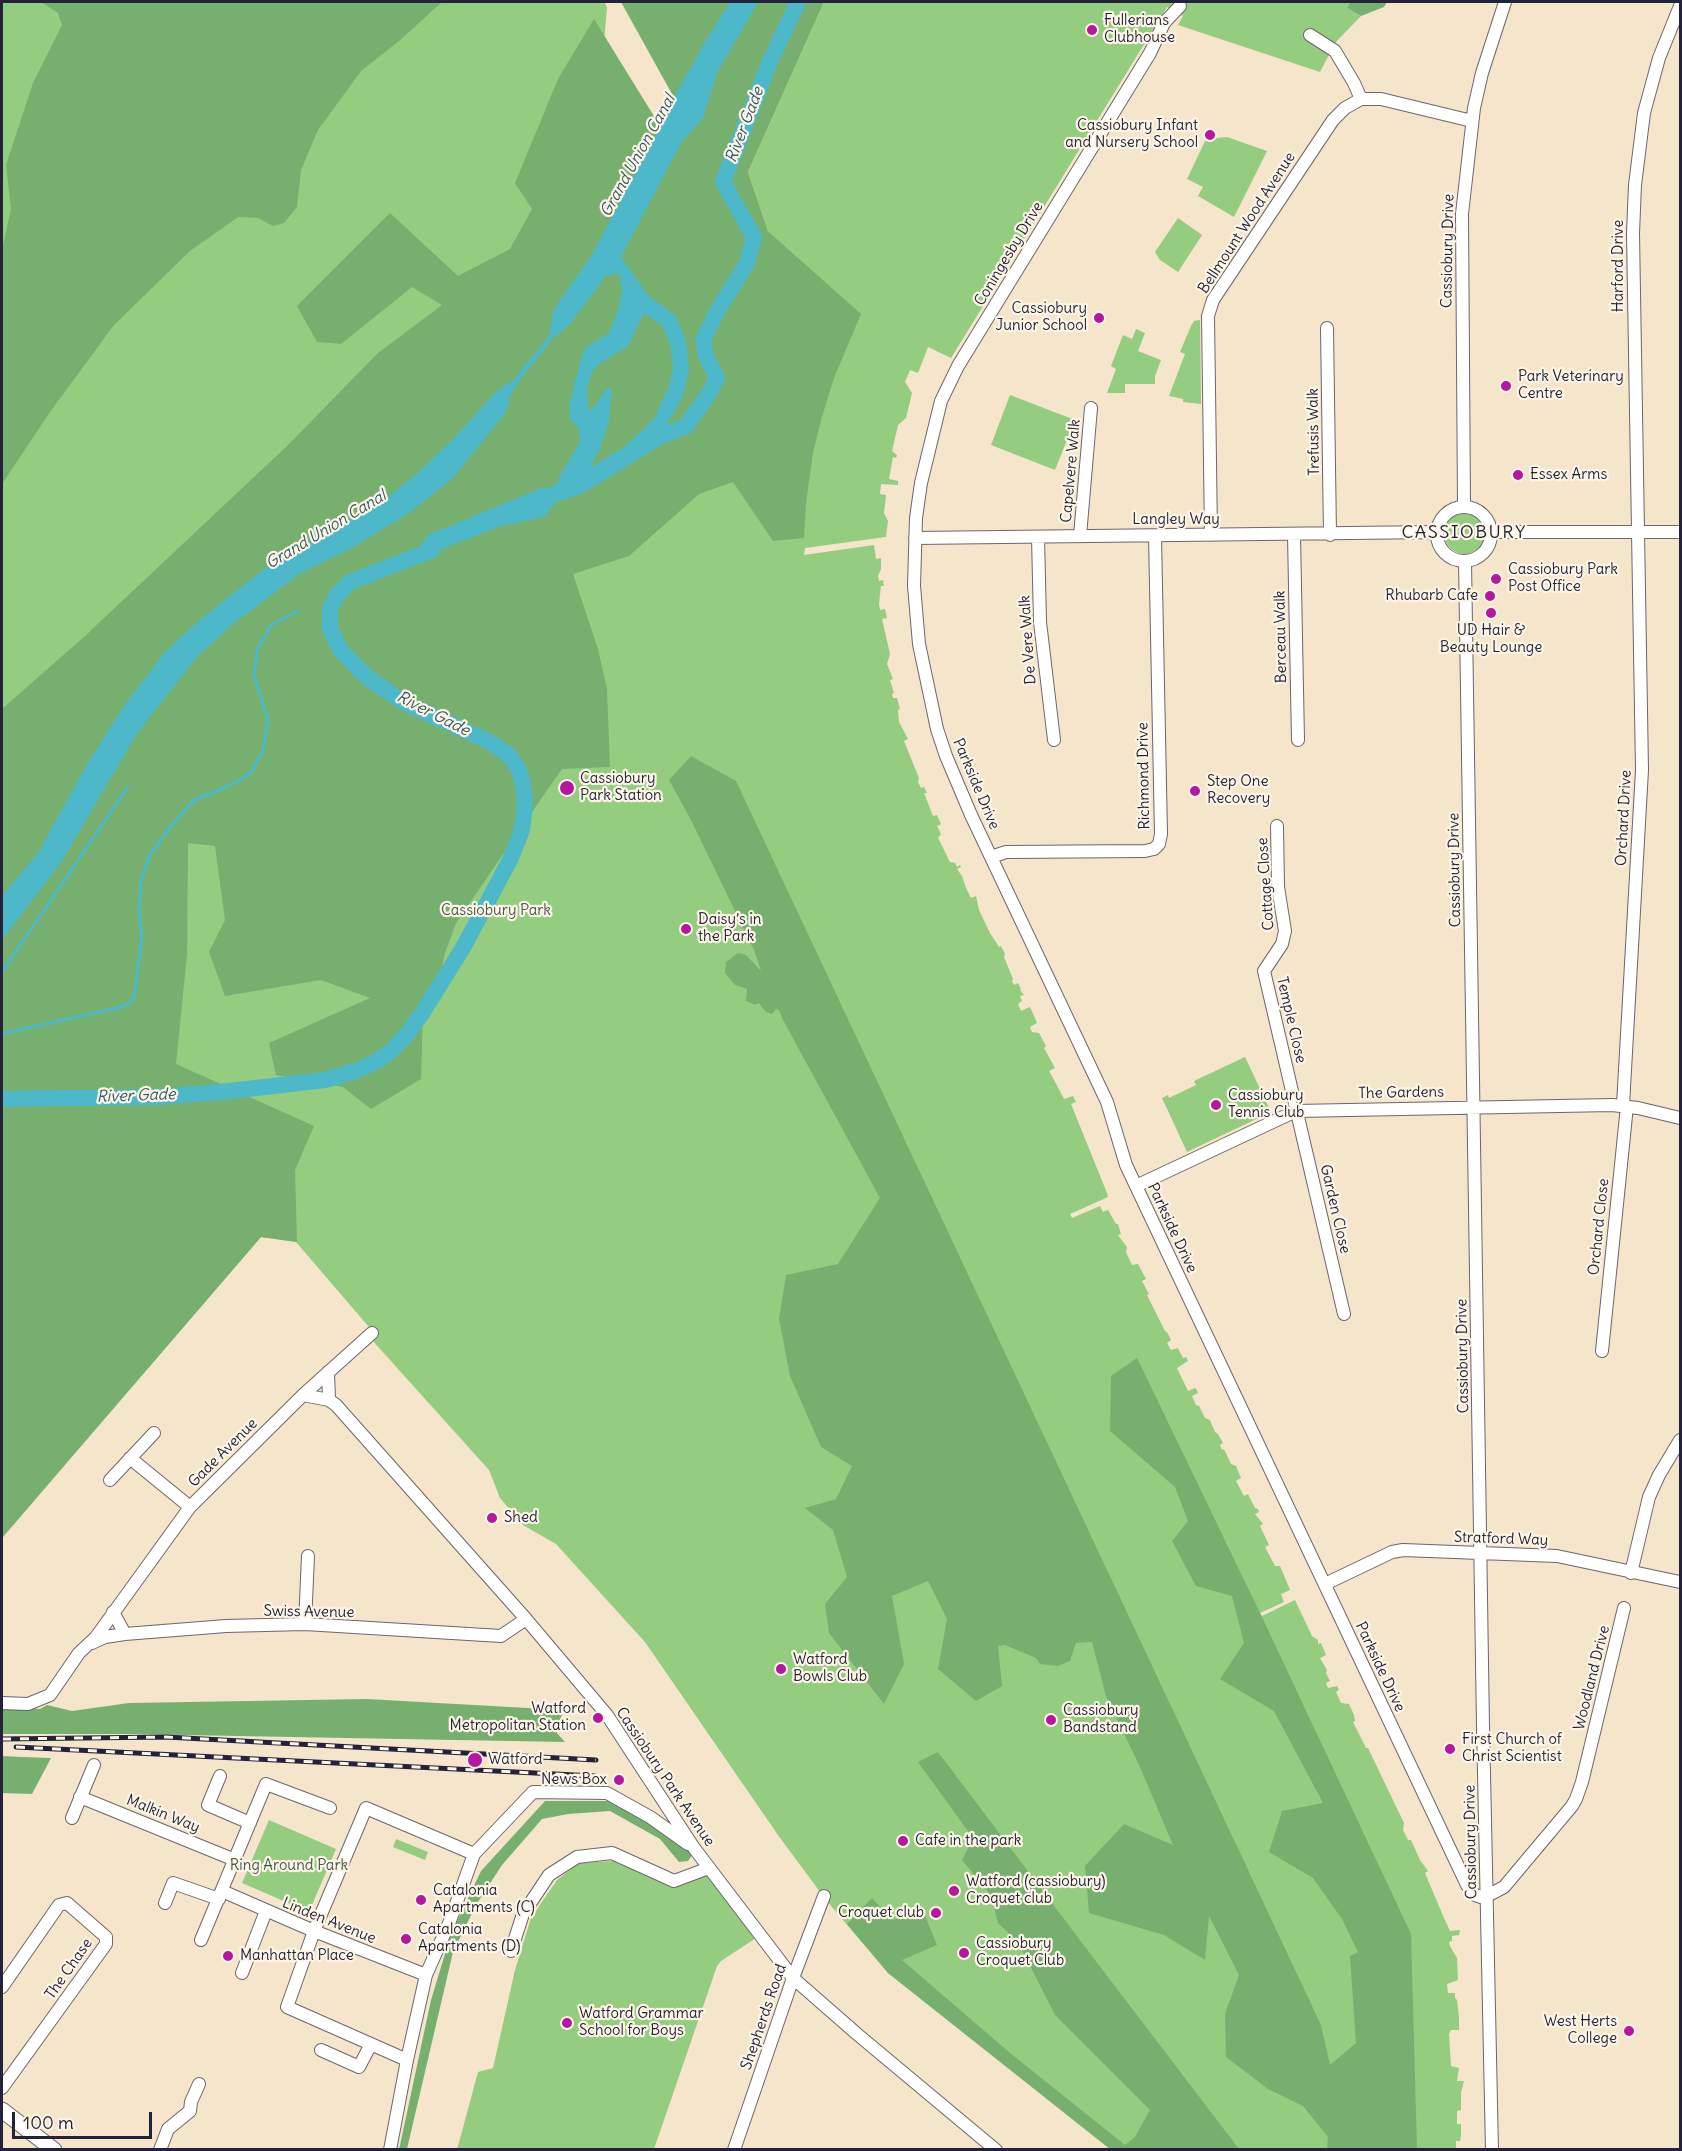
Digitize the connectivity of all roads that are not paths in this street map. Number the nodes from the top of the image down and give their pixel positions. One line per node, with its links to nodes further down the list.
1 (1505, 2): 6 (street, Cassiobury Drive)
2 (1180, 6): 20 (street, Coningesby Drive)
3 (1680, 6): 12 (street, Harford Drive)
4 (1310, 35): 5 (street)
5 (1361, 99): 6 (street); 15 (street, Bellmount Wood Avenue)
6 (1472, 121): 9 (street, Cassiobury Drive)
7 (1327, 328): 16 (street, Trefusis Walk)
8 (1091, 408): 17 (street, Capelvere Walk)
9 (1464, 506): 10 (street); 11 (street)
10 (1437, 532): 16 (street, Langley Way); 21 (street)
11 (1492, 532): 12 (street); 21 (street)
12 (1638, 532): 13 (street); 27 (street, Orchard Drive)
13 (1680, 532)
14 (1294, 534): 15 (street, Langley Way); 16 (street, Langley Way); 23 (street, Berceau Walk)
15 (1211, 535): 18 (street, Langley Way)
16 (1330, 535)
17 (1080, 536): 18 (street, Langley Way); 19 (street, Langley Way)
18 (1155, 536): 25 (street, Richmond Drive)
19 (1038, 537): 20 (street, Langley Way); 22 (street, De Vere Walk)
20 (915, 538): 25 (street, Parkside Drive)
21 (1465, 561): 28 (street, Cassiobury Drive)
22 (1054, 740)
23 (1298, 740)
24 (1277, 826): 26 (street, Cottage Close)
25 (991, 857): 31 (street, Parkside Drive)
26 (1264, 971): 29 (street, Temple Close)
27 (1625, 1106): 28 (street, The Gardens); 30 (street, The Gardens); 34 (street, Orchard Close)
28 (1474, 1107): 29 (street, The Gardens); 43 (street, Cassiobury Drive)
29 (1296, 1111): 31 (street, The Gardens); 32 (street, Garden Close)
30 (1680, 1118)
31 (1136, 1186): 47 (street, Parkside Drive)
32 (1344, 1314)
33 (372, 1332): 35 (street, Gade Avenue)
34 (1602, 1351)
35 (328, 1372): 36 (street, Gade Avenue); 37 (street)
36 (303, 1395): 37 (street); 42 (street, Gade Avenue)
37 (329, 1400): 50 (street, Cassiobury Park Avenue)
38 (154, 1433): 40 (street)
39 (1680, 1440): 45 (street)
40 (130, 1458): 41 (street); 42 (street)
41 (110, 1480)
42 (190, 1507): 49 (street, Gade Avenue)
43 (1481, 1553): 45 (street, Stratford Way); 47 (street, Stratford Way); 67 (street, Cassiobury Drive)
44 (308, 1556): 51 (street)
45 (1630, 1573): 46 (street, Stratford Way)
46 (1680, 1582)
47 (1325, 1584): 67 (street, Parkside Drive)
48 (1624, 1608): 67 (street, Woodland Drive)
49 (113, 1612): 52 (street); 53 (street, Gade Avenue)
50 (526, 1619): 51 (street, Swiss Avenue); 61 (street, Cassiobury Park Avenue)
51 (305, 1624): 52 (street, Swiss Avenue)
52 (125, 1634): 53 (street, Swiss Avenue)
53 (89, 1645): 54 (street, Gade Avenue)
54 (2, 1703)
55 (94, 1765): 57 (street)
56 (220, 1776): 60 (street)
57 (80, 1797): 59 (street); 63 (street, Malkin Way)
58 (330, 1808): 60 (street)
59 (72, 1818)
60 (250, 1823): 63 (street)
61 (694, 1848): 62 (street); 64 (street, Cassiobury Park Avenue)
62 (468, 1852): 70 (street); 74 (street)
63 (235, 1860): 65 (street)
64 (709, 1868): 72 (street); 75 (street, Cassiobury Park Avenue)
65 (220, 1895): 68 (street, Linden Avenue); 69 (street, Linden Avenue); 71 (street)
66 (824, 1896): 75 (street, Shepherds Road)
67 (1486, 1896): 88 (street, Cassiobury Drive)
68 (165, 1903)
69 (266, 1911): 70 (street, Linden Avenue); 73 (street)
70 (314, 1931): 74 (street, Linden Avenue); 77 (street)
71 (201, 1940)
72 (511, 1951)
73 (242, 1972)
74 (426, 1975): 79 (street)
75 (793, 1978): 86 (street, Shepherds Road); 87 (street, Cassiobury Park Avenue)
76 (2, 1987): 81 (street, The Chase)
77 (371, 2044): 78 (street); 79 (street)
78 (321, 2050)
79 (407, 2060): 85 (street)
80 (199, 2084): 84 (street)
81 (2, 2088)
82 (2, 2110): 83 (main road)
83 (54, 2150)
84 (160, 2150)
85 (390, 2150)
86 (734, 2150)
87 (996, 2150)
88 (1492, 2150)

